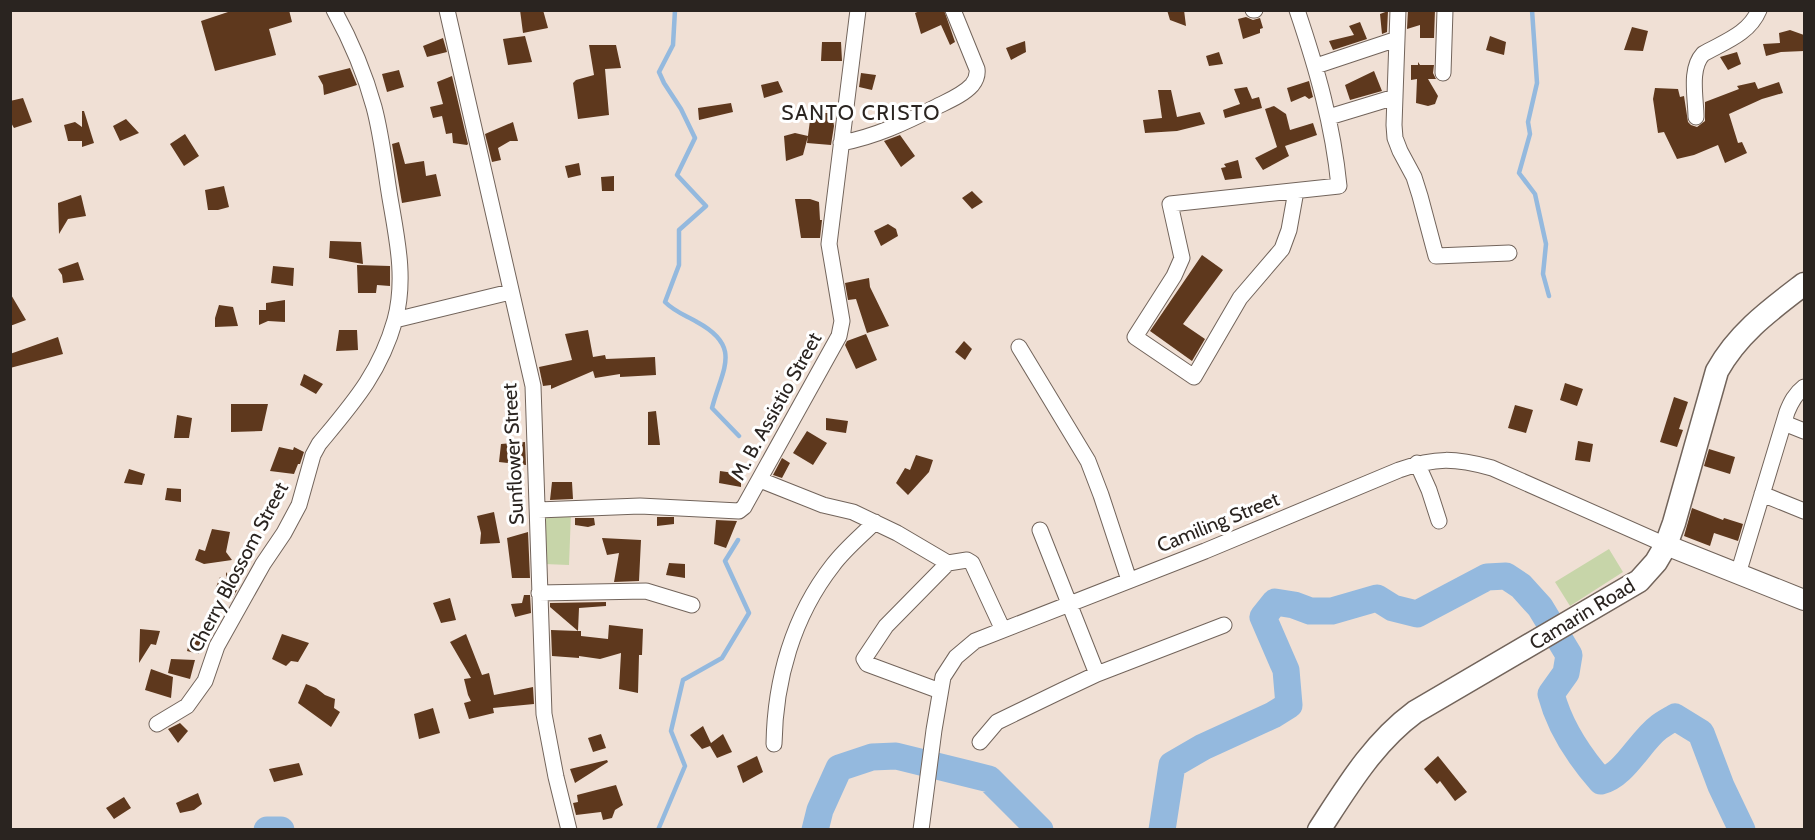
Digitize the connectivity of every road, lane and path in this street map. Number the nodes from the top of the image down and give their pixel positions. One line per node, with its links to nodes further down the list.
1 (334, 10): 20 (street, Cherry Blossom Street)
2 (447, 10): 19 (street, Sunflower Street)
3 (858, 10): 15 (street, M. B. Assistio Street)
4 (953, 10): 15 (street)
5 (1297, 10): 10 (street)
6 (1398, 10): 9 (street)
7 (1445, 10): 11 (street)
8 (1759, 10): 14 (street)
9 (1397, 39): 10 (street); 12 (street)
10 (1316, 66): 13 (street)
11 (1443, 73)
12 (1395, 97): 13 (street); 17 (street)
13 (1329, 117): 16 (street)
14 (1696, 117)
15 (841, 143): 26 (street, M. B. Assistio Street)
16 (1296, 191): 16 (street)
17 (1509, 252)
18 (1804, 284): 33 (main road, Camarin Road)
19 (510, 292): 20 (street); 28 (street, Sunflower Street)
20 (395, 320): 45 (street, Cherry Blossom Street)
21 (1019, 348): 36 (street)
22 (1804, 387): 23 (street)
23 (1784, 423): 24 (street); 27 (street)
24 (1804, 431)
25 (1417, 463): 30 (street); 33 (street, Camiling Street); 36 (street, Camiling Street)
26 (760, 480): 28 (street, M. B. Assistio Street); 31 (street)
27 (1762, 494): 29 (street); 35 (street)
28 (537, 510): 37 (street, Sunflower Street)
29 (1804, 511)
30 (1439, 521)
31 (875, 522): 34 (street); 47 (street)
32 (1040, 530): 39 (street)
33 (1666, 545): 35 (street); 50 (main road, Camarin Road)
34 (948, 563): 42 (street); 44 (street)
35 (1738, 574): 38 (street)
36 (1129, 580): 39 (street, Camiling Street)
37 (539, 592): 40 (street); 48 (street, Sunflower Street)
38 (1804, 600)
39 (1069, 604): 42 (street, Camiling Street); 43 (street)
40 (692, 605)
41 (1224, 625): 43 (street)
42 (1003, 630): 44 (street, Camiling Street)
43 (1096, 674): 46 (street)
44 (940, 691): 49 (street, Camiling Street)
45 (157, 724)
46 (980, 742)
47 (774, 744)
48 (568, 830)
49 (921, 830)
50 (1319, 830)

